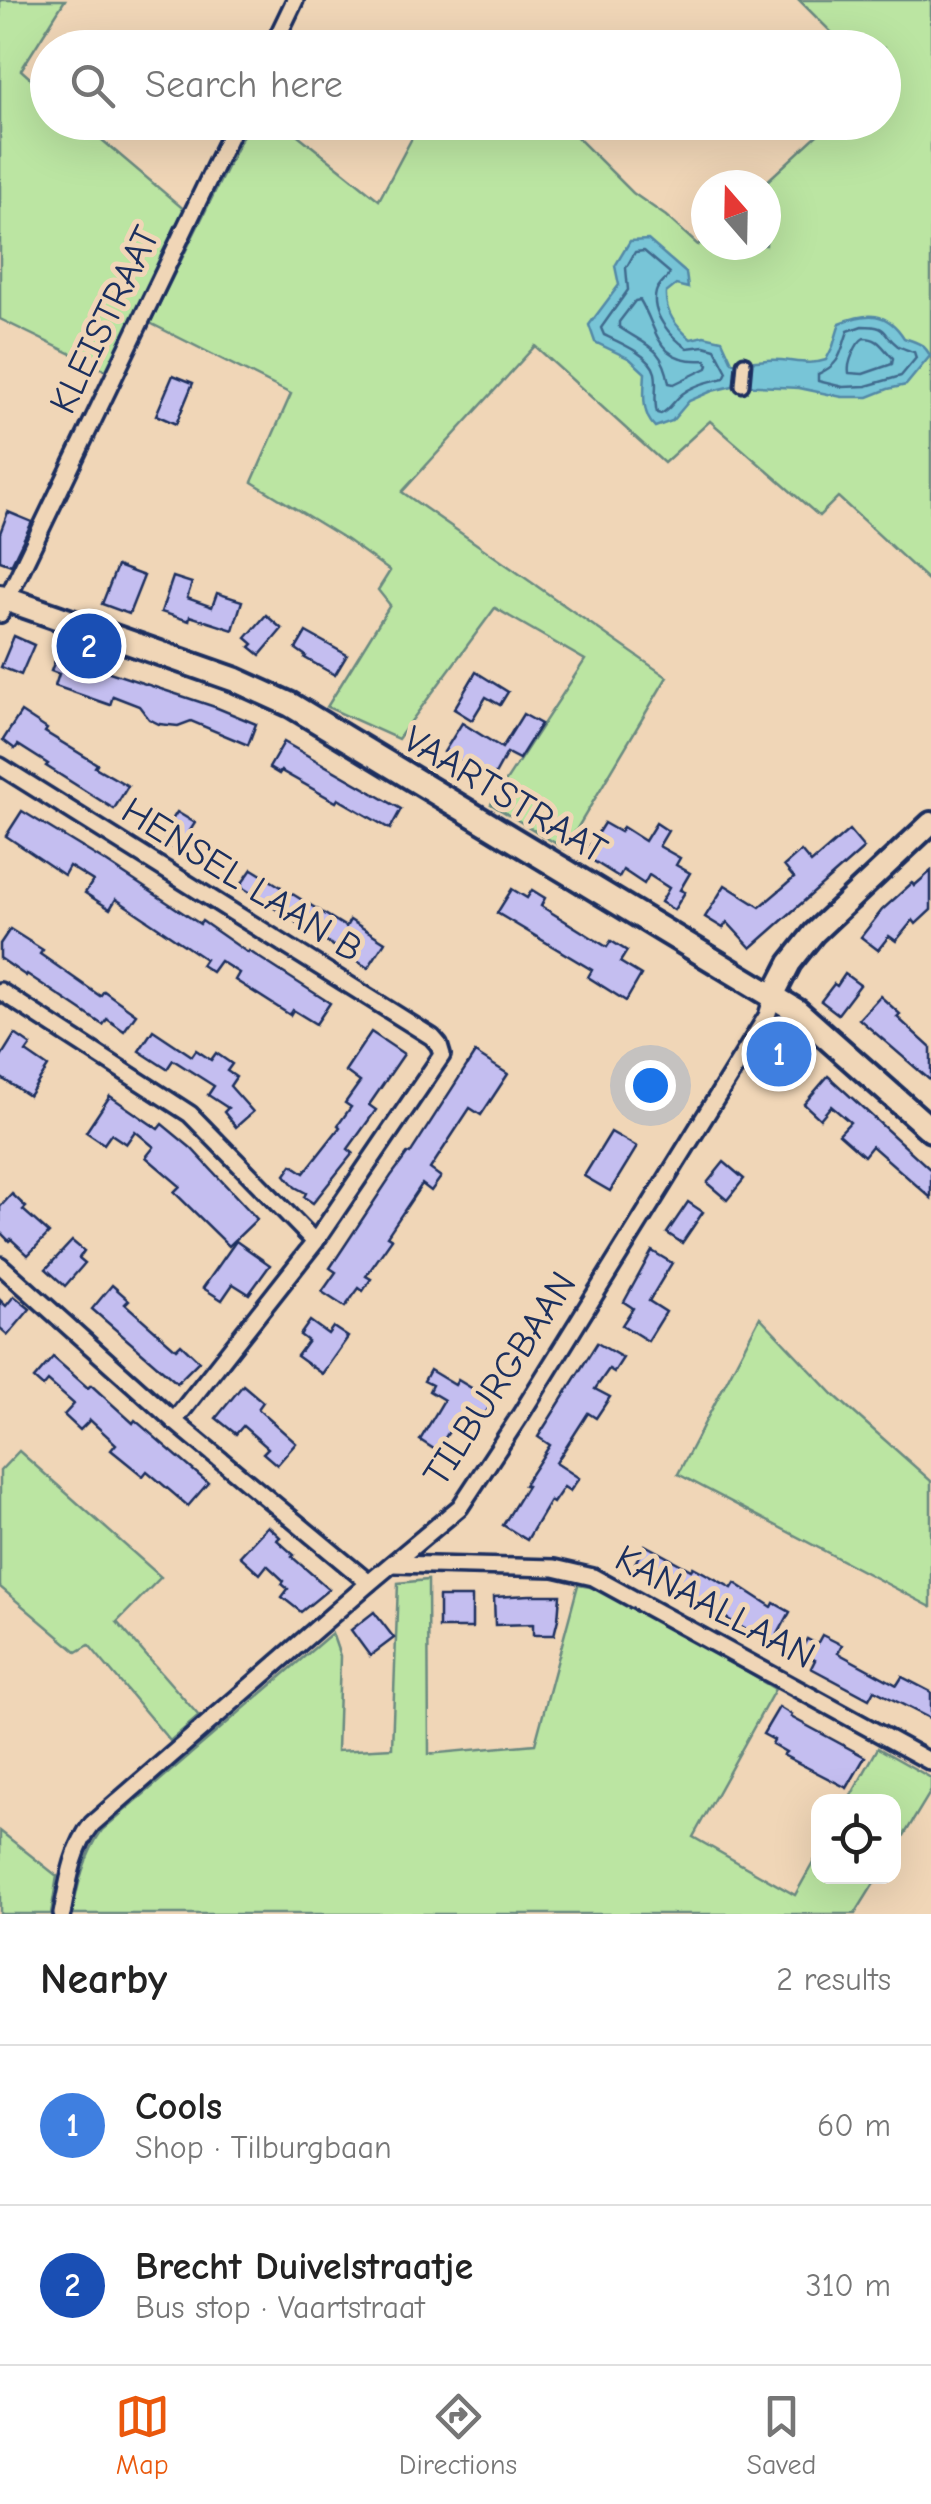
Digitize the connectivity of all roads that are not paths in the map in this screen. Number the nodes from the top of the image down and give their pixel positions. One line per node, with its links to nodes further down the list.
1 (295, 0): 2 (street)
2 (281, 30)
3 (227, 140): 6 (street, KLEISTRAAT)
4 (744, 363): 5 (street)
5 (742, 385)
6 (2, 603): 10 (main road, VAARTSTRAAT)
7 (0, 766): 12 (street, HENSEL LAAN B)
8 (931, 823): 10 (street)
9 (0, 991): 12 (street)
10 (773, 996): 11 (main road, VAARTSTRAAT); 15 (street, TILBURGBAAN)
11 (931, 1130)
12 (315, 1242): 14 (street)
13 (0, 1265): 14 (street)
14 (174, 1420): 16 (street)
15 (392, 1564): 16 (street, TILBURGBAAN); 17 (street, KANAALLAAN)
16 (369, 1583): 18 (street, TILBURGBAAN)
17 (931, 1762)
18 (62, 1914)

